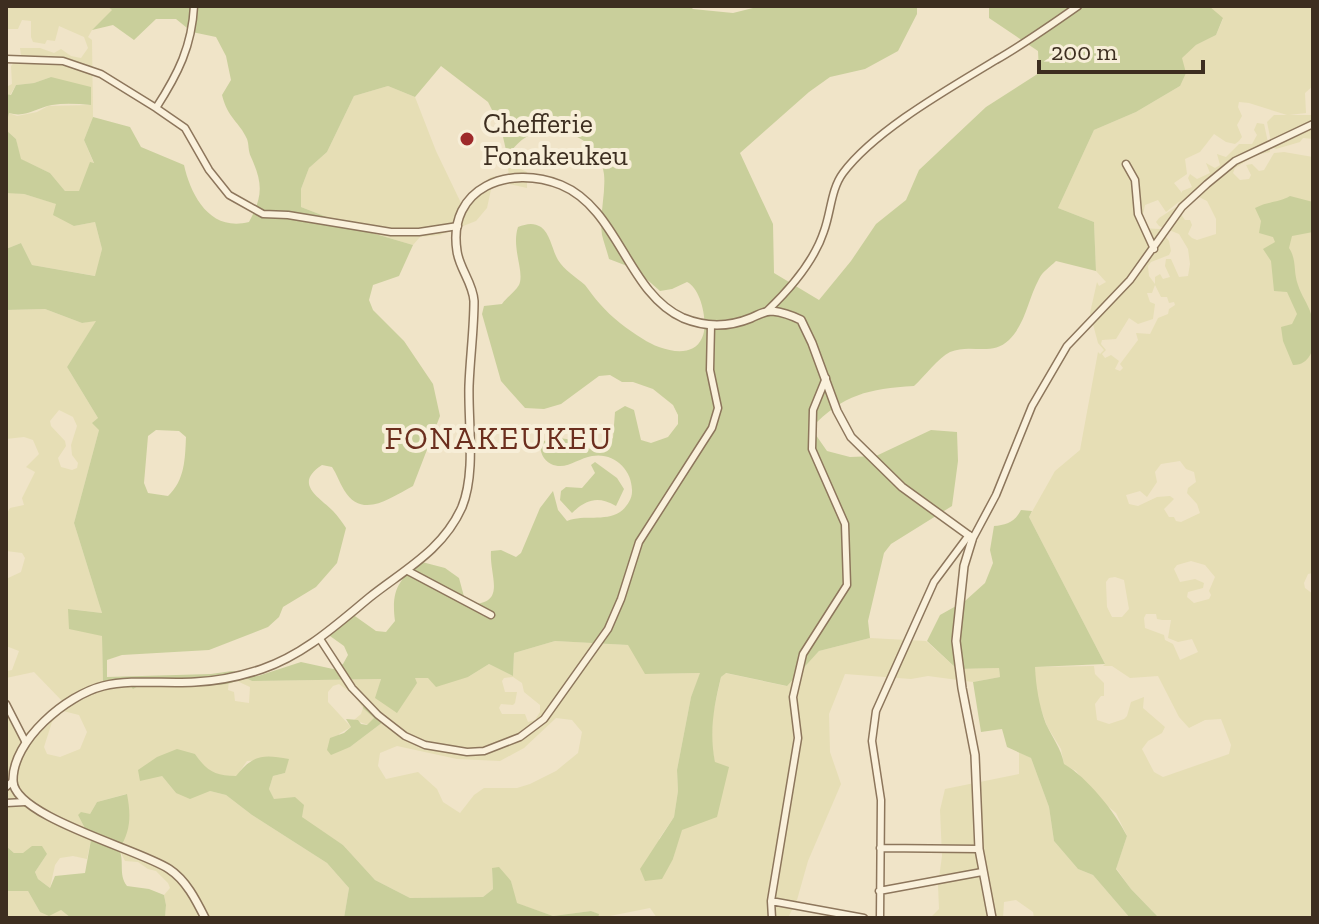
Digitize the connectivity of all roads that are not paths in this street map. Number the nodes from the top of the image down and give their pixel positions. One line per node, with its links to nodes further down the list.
1 (194, 6): 4 (street)
2 (1075, 7): 9 (street)
3 (6, 59): 4 (street)
4 (156, 108): 7 (street)
5 (1313, 124): 8 (street)
6 (1126, 164): 8 (street)
7 (458, 226): 10 (street); 13 (street)
8 (1154, 249): 12 (street)
9 (768, 310): 10 (street); 11 (street)
10 (711, 325): 15 (street)
11 (826, 378): 12 (street); 25 (street)
12 (971, 538): 21 (street); 22 (street)
13 (408, 571): 14 (street); 15 (street)
14 (491, 615)
15 (320, 639): 17 (street)
16 (6, 704): 17 (street)
17 (26, 743): 18 (street)
18 (8, 784): 19 (street)
19 (25, 802): 20 (street); 26 (street)
20 (6, 803)
21 (880, 848): 22 (street); 24 (street)
22 (979, 849): 23 (street)
23 (982, 872): 24 (street); 30 (street)
24 (879, 891): 29 (street)
25 (771, 901): 27 (street); 28 (street)
26 (205, 918)
27 (772, 918)
28 (864, 918)
29 (880, 918)
30 (992, 918)

